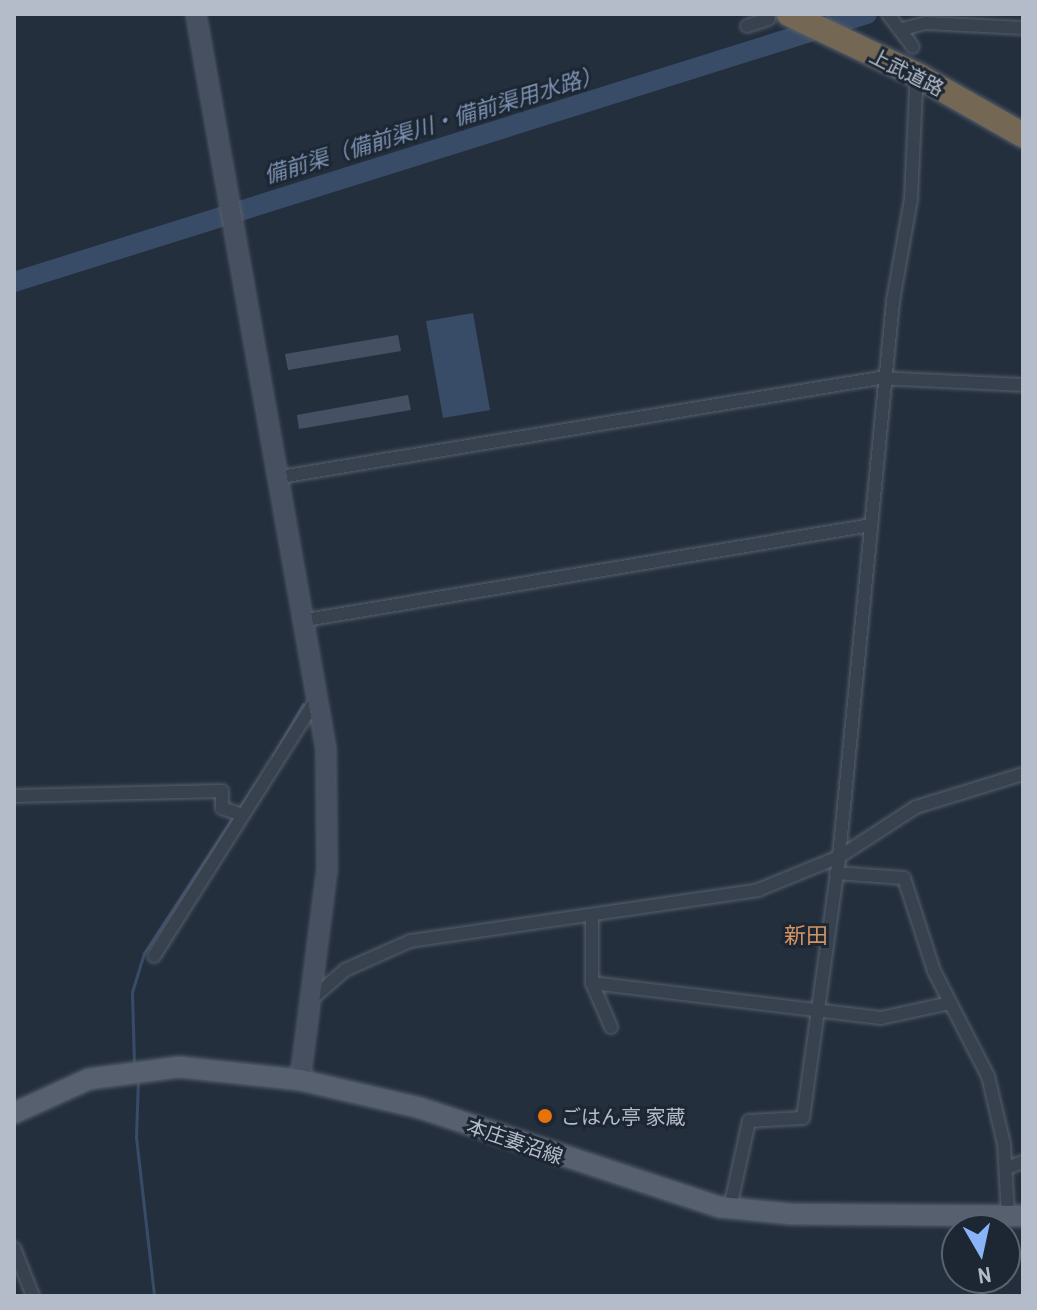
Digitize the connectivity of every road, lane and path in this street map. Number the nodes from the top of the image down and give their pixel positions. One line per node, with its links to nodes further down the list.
1 (196, 14): 11 (street)
2 (784, 16): 4 (street); 8 (highway, 上武道路)
3 (895, 21): 5 (street); 6 (street)
4 (747, 26)
5 (1023, 28)
6 (913, 47)
7 (916, 87): 9 (street)
8 (1023, 135)
9 (885, 378): 10 (street); 11 (street); 12 (street)
10 (1023, 385)
11 (280, 477): 13 (street)
12 (871, 525): 13 (street); 18 (street)
13 (306, 620): 14 (street)
14 (319, 694): 17 (street); 23 (street)
15 (1023, 774): 18 (street)
16 (14, 796): 17 (street)
17 (242, 815): 21 (street)
18 (839, 857): 19 (street); 20 (street)
19 (836, 873): 24 (street); 25 (street)
20 (592, 916): 22 (street); 23 (street)
21 (154, 956)
22 (592, 983): 25 (street); 26 (street)
23 (313, 998): 27 (street)
24 (950, 1003): 25 (street); 30 (street)
25 (818, 1013): 31 (street)
26 (611, 1027)
27 (300, 1080): 28 (main road, 本庄妻沼線); 31 (main road, 本庄妻沼線)
28 (14, 1113)
29 (1023, 1162): 30 (street)
30 (1007, 1168): 32 (street)
31 (730, 1208): 33 (main road, 本庄妻沼線)
32 (1015, 1214)
33 (941, 1215)
34 (14, 1248): 35 (street)
35 (33, 1296)

